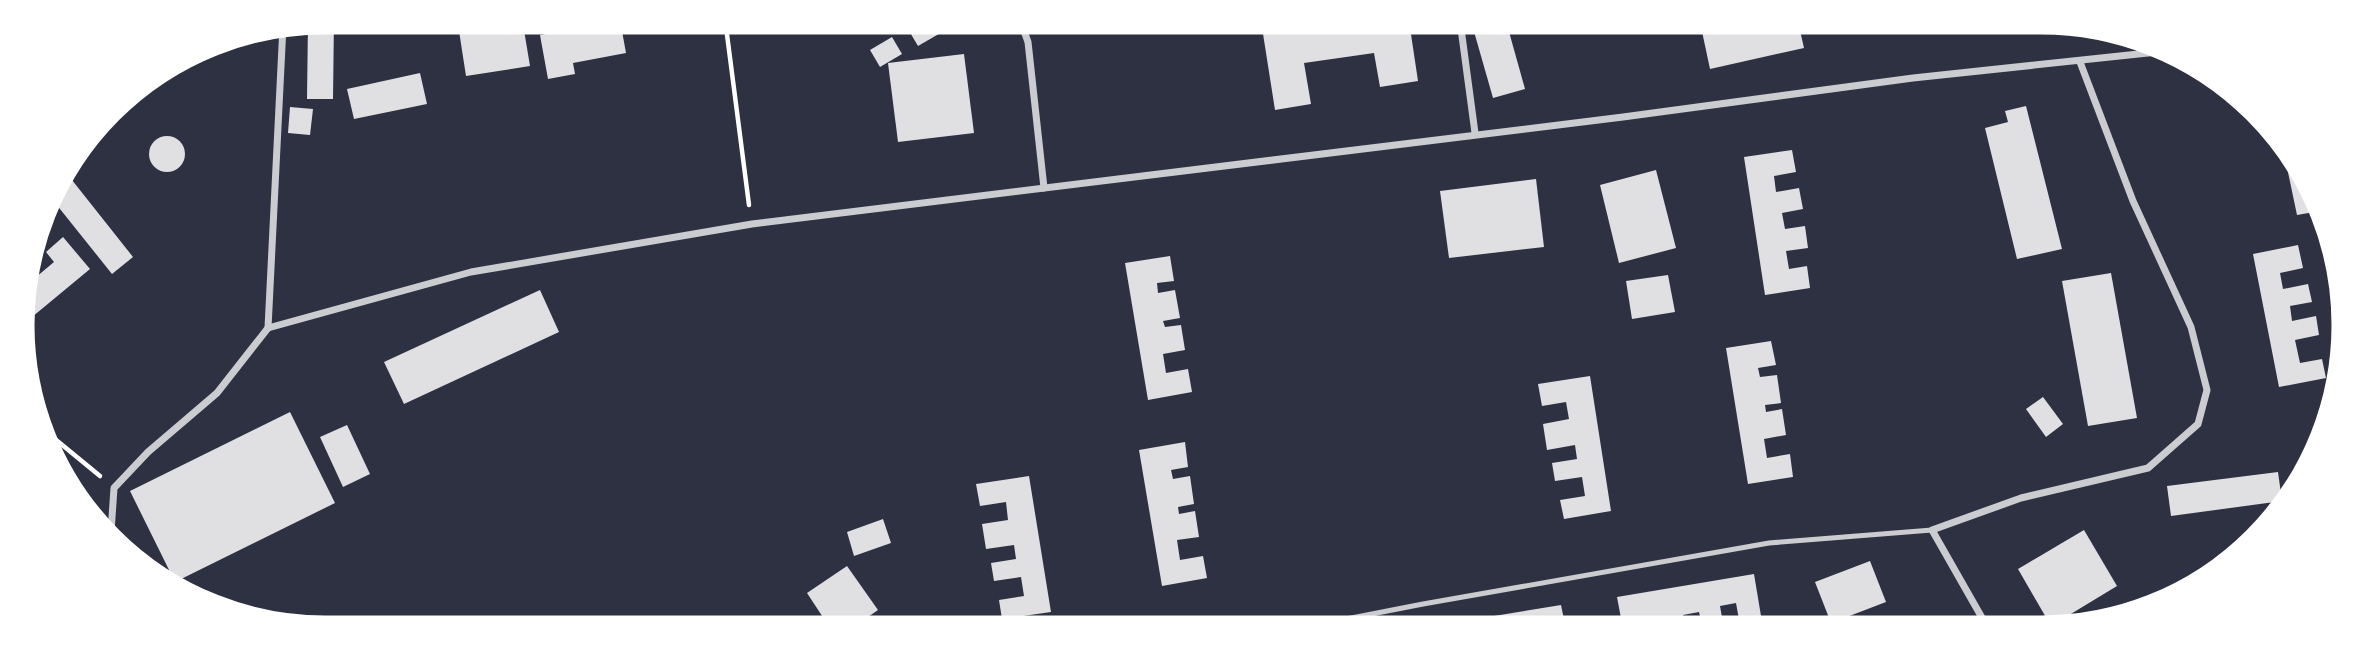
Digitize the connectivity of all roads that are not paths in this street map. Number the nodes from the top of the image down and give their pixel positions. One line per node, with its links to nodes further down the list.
1 (1024, 30): 7 (street)
2 (1461, 30): 6 (street)
3 (283, 33): 8 (street)
4 (2155, 53): 5 (street)
5 (2080, 62): 6 (street); 10 (street)
6 (1475, 134): 7 (street)
7 (1044, 188): 8 (street)
8 (268, 328): 9 (street)
9 (108, 525)
10 (1932, 530): 11 (lane); 12 (street)
11 (1340, 620)
12 (1983, 620)

